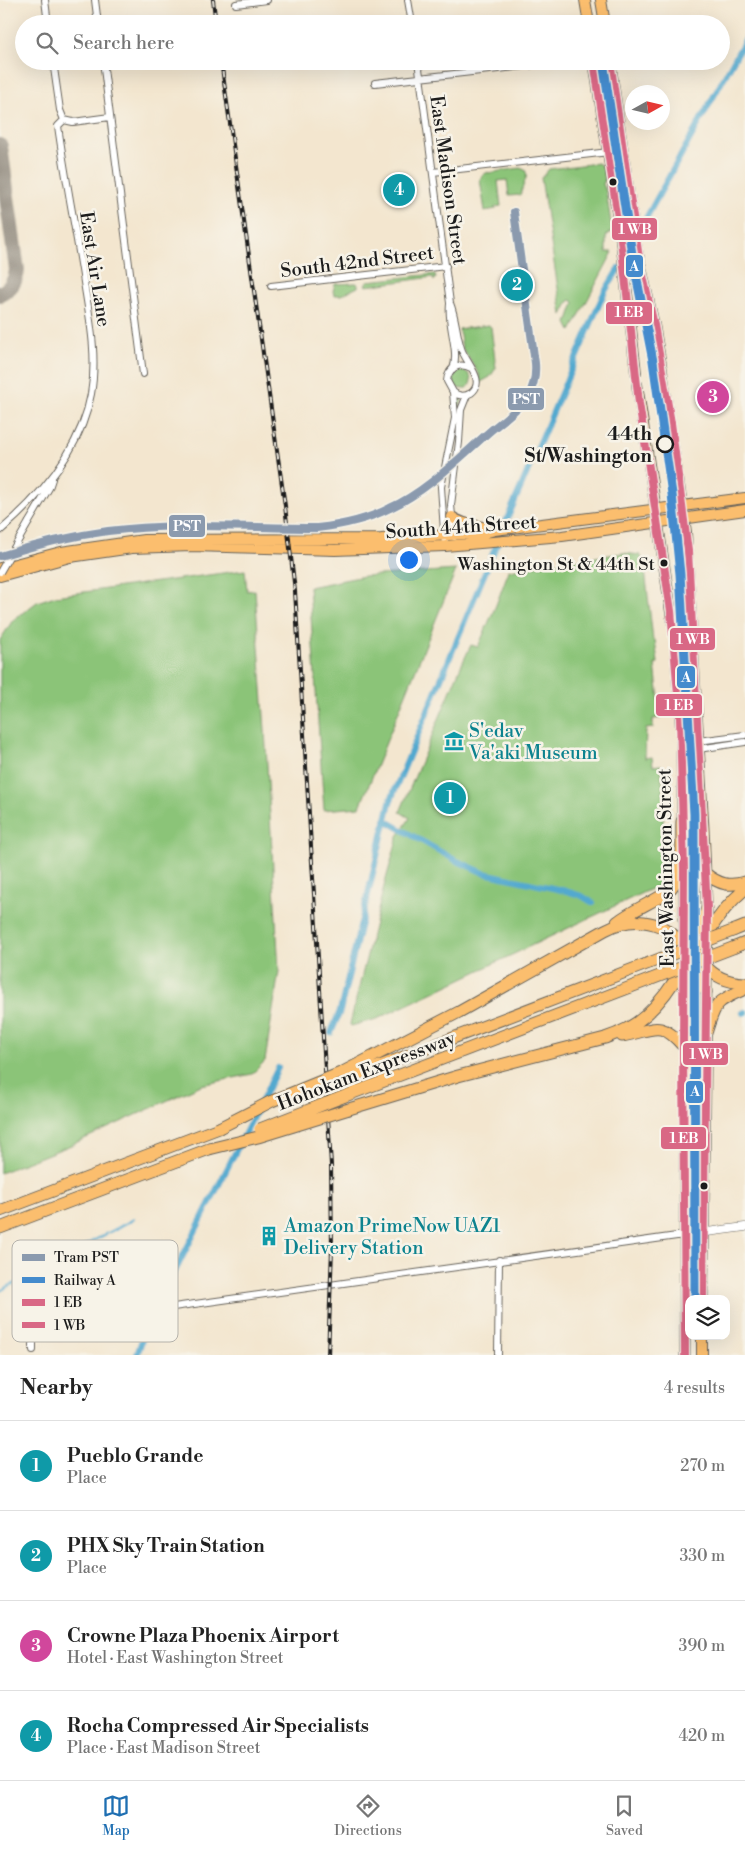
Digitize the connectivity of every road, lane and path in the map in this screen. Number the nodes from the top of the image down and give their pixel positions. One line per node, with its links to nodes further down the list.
1 (45, 0): 8 (street)
2 (95, 0): 9 (street)
3 (267, 0): 7 (street)
4 (408, 0): 10 (street)
5 (586, 0): 11 (main road)
6 (602, 0): 12 (main road)
7 (236, 4)
8 (47, 15)
9 (97, 15)
10 (410, 15)
11 (588, 15)
12 (604, 15)
13 (54, 70): 22 (street, East Air Lane)
14 (104, 70): 21 (street, East Air Lane)
15 (419, 70): 19 (street, East Madison Street)
16 (485, 70): 19 (street)
17 (595, 70): 23 (main road)
18 (611, 70): 35 (main road, East Washington Street)
19 (420, 77): 20 (street); 24 (street, East Madison Street)
20 (375, 83)
21 (110, 117): 22 (street); 30 (street, East Air Lane)
22 (64, 120): 33 (street, East Air Lane)
23 (609, 152): 24 (street); 36 (main road, East Washington Street)
24 (433, 172): 25 (street, East Madison Street)
25 (446, 266): 26 (street, South 42nd Street); 27 (street, East Madison Street)
26 (271, 286)
27 (450, 303): 28 (street, East Madison Street); 29 (street, East Madison Street)
28 (471, 368): 29 (street); 32 (street)
29 (452, 369): 31 (street)
30 (143, 374)
31 (453, 392): 32 (street); 43 (street)
32 (467, 395): 38 (street)
33 (52, 477): 42 (street, East Air Lane); 45 (street, East Air Lane, bridge)
34 (745, 498): 35 (main road, South 44th Street)
35 (682, 506): 36 (main road, South 44th Street); 39 (main road, East Washington Street)
36 (655, 510): 40 (main road, East Washington Street); 41 (main road, South 44th Street)
37 (745, 510): 39 (main road, South 44th Street)
38 (452, 517): 41 (main road); 43 (street)
39 (684, 519): 40 (main road, South 44th Street); 48 (main road, East Washington Street)
40 (657, 523): 43 (main road, South 44th Street); 49 (main road, East Washington Street)
41 (495, 530): 43 (main road, South 44th Street)
42 (0, 531)
43 (450, 541): 44 (main road, South 44th Street); 45 (main road, South 44th Street)
44 (0, 568)
45 (0, 574)
46 (745, 735): 48 (street)
47 (745, 742): 48 (street)
48 (698, 745): 50 (main road, East Washington Street)
49 (682, 821): 54 (main road, East Washington Street); 56 (highway)
50 (706, 874): 51 (highway); 53 (main road, East Washington Street)
51 (745, 882)
52 (745, 889): 57 (highway)
53 (707, 908): 57 (main road, East Washington Street); 59 (highway)
54 (684, 919): 59 (highway)
55 (740, 928): 68 (highway, Hohokam Expressway, bridge)
56 (605, 930): 59 (highway); 68 (highway)
57 (707, 937): 59 (highway); 60 (main road, East Washington Street)
58 (742, 945): 69 (highway, Hohokam Expressway, bridge)
59 (690, 955): 60 (highway); 62 (highway); 64 (highway); 66 (highway)
60 (707, 968): 61 (highway); 64 (main road, East Washington Street)
61 (745, 983)
62 (684, 988): 67 (main road, East Washington Street)
63 (745, 989): 65 (highway)
64 (706, 992): 65 (main road, East Washington Street)
65 (706, 1032): 75 (main road, East Washington Street)
66 (605, 1038): 67 (highway); 69 (highway, bridge)
67 (683, 1046): 76 (main road, East Washington Street)
68 (344, 1075): 70 (highway, Hohokam Expressway, bridge)
69 (209, 1148): 74 (highway, Hohokam Expressway)
70 (51, 1192): 71 (highway); 72 (highway, Hohokam Expressway)
71 (0, 1205)
72 (0, 1211)
73 (745, 1227): 75 (street)
74 (0, 1228)
75 (703, 1233): 76 (street); 78 (main road, East Washington Street)
76 (684, 1235): 77 (street); 84 (main road, East Washington Street)
77 (498, 1260): 79 (street); 83 (street)
78 (703, 1295)
79 (178, 1305)
80 (702, 1340): 85 (main road)
81 (33, 1342): 82 (street)
82 (33, 1350)
83 (498, 1355)
84 (685, 1355)
85 (702, 1355)

